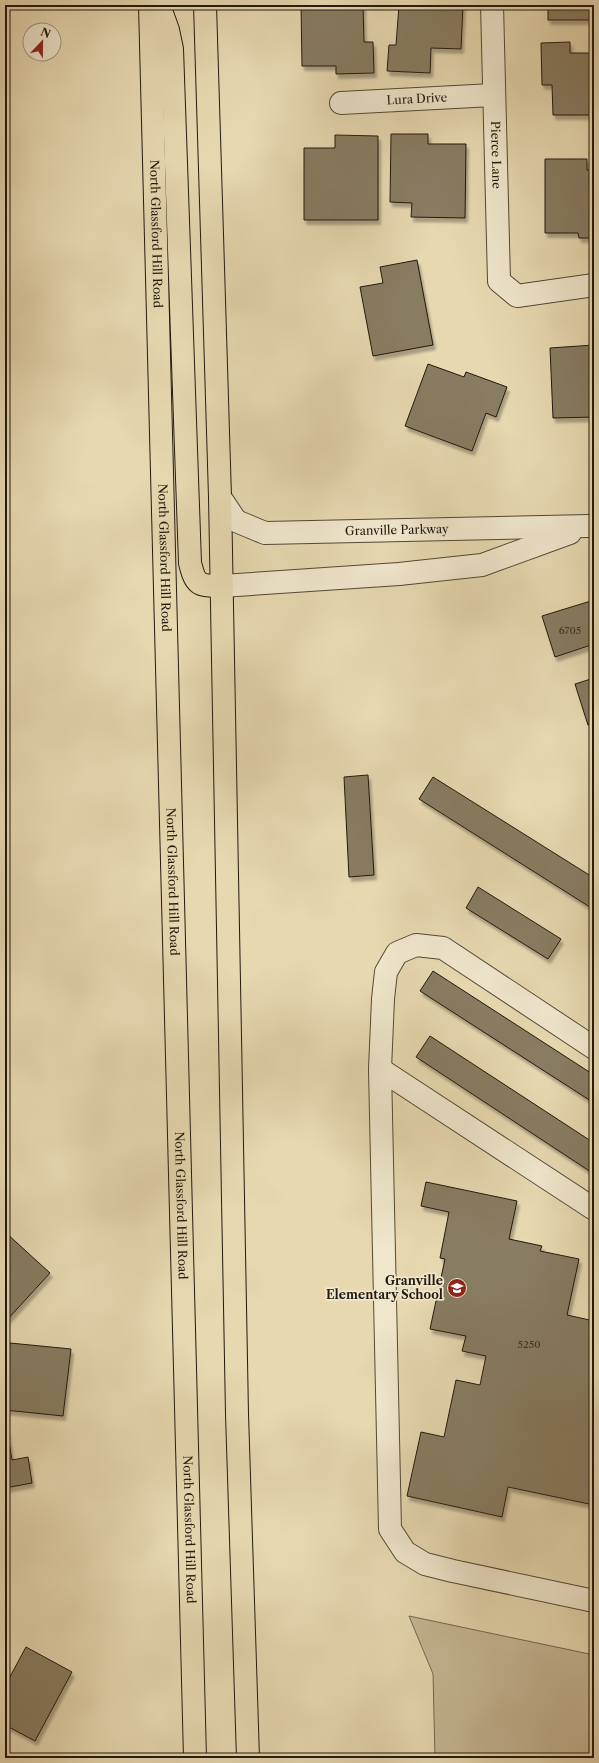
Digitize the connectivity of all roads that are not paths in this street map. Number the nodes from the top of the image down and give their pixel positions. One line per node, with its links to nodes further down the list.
1 (150, 5): 15 (main road, North Glassford Hill Road)
2 (159, 5): 10 (main road)
3 (205, 5): 8 (main road)
4 (492, 5): 5 (street, Pierce Lane)
5 (493, 94): 6 (street, Lura Drive); 7 (street, Pierce Lane)
6 (341, 103)
7 (594, 285)
8 (220, 497): 9 (street, Granville Parkway); 10 (main road)
9 (592, 526): 10 (street, Granville Parkway)
10 (222, 586): 16 (main road)
11 (594, 1048): 12 (street)
12 (380, 1069): 13 (street); 14 (street)
13 (594, 1209)
14 (594, 1601)
15 (196, 1758)
16 (248, 1758)

